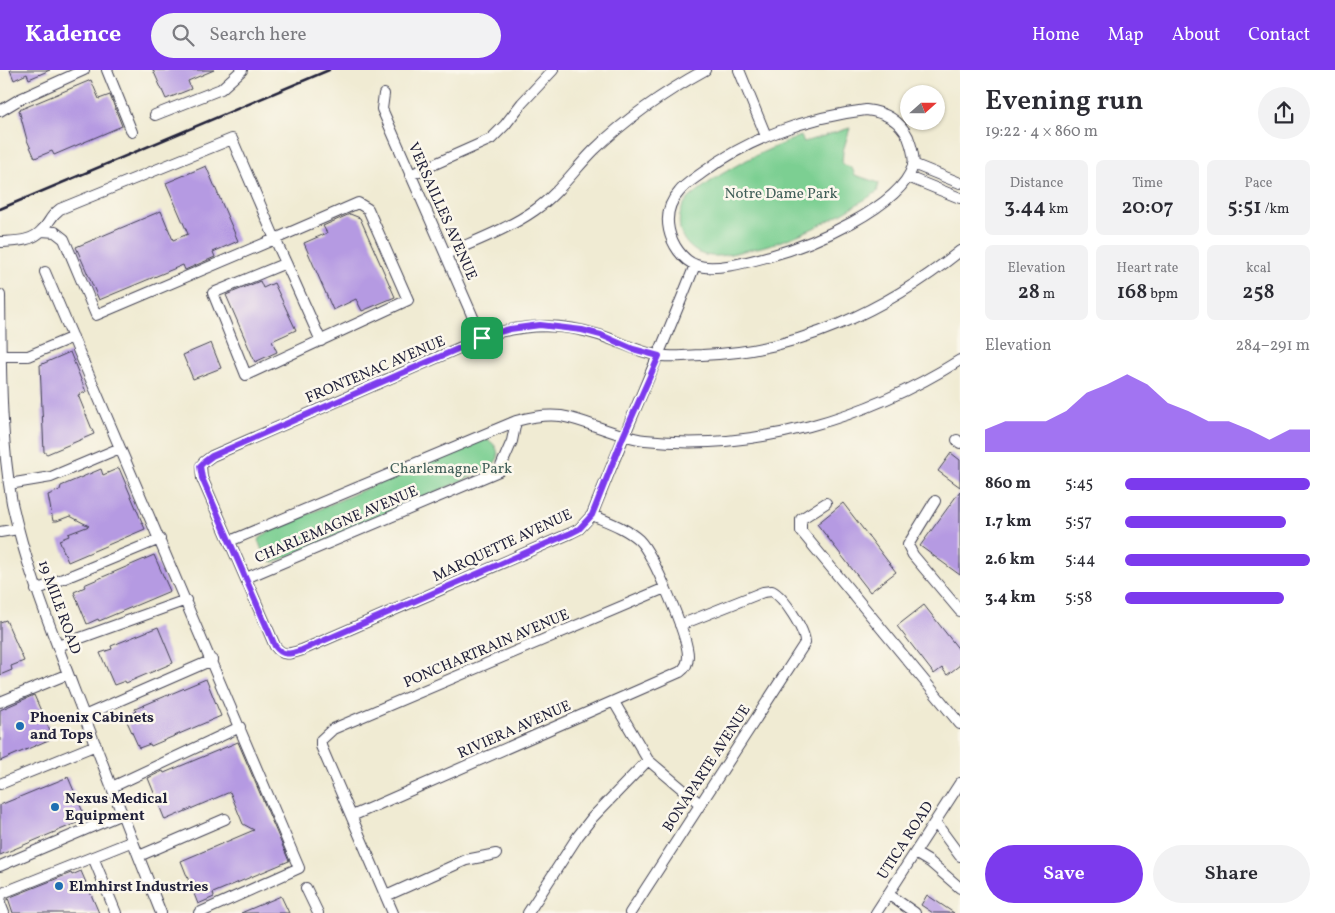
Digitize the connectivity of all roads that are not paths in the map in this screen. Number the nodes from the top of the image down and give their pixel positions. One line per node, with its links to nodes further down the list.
1 (84, 70): 8 (street)
2 (107, 70): 10 (street)
3 (242, 70): 9 (street)
4 (554, 70): 13 (street)
5 (705, 70): 21 (street)
6 (739, 70): 11 (street)
7 (384, 94): 13 (street, VERSAILLES AVENUE)
8 (0, 111)
9 (155, 115)
10 (132, 132)
11 (766, 136): 12 (street); 23 (street)
12 (914, 164): 14 (street); 15 (street)
13 (410, 175): 21 (street, VERSAILLES AVENUE)
14 (908, 177): 16 (street); 23 (street)
15 (960, 183)
16 (960, 198)
17 (42, 230): 18 (street); 18 (street); 19 (street)
18 (275, 239): 22 (street); 28 (street)
19 (0, 242)
20 (960, 251): 30 (street, FRONTENAC AVENUE)
21 (446, 254): 27 (street, VERSAILLES AVENUE)
22 (286, 263): 28 (street); 28 (street)
23 (696, 265): 30 (street, MARQUETTE AVENUE)
24 (45, 272): 26 (street)
25 (0, 295): 29 (street, 19 MILE ROAD)
26 (73, 337): 29 (street); 34 (street)
27 (482, 338): 30 (street, FRONTENAC AVENUE); 42 (street, FRONTENAC AVENUE)
28 (321, 340)
29 (1, 356): 35 (street, 19 MILE ROAD)
30 (659, 356): 33 (street, MARQUETTE AVENUE)
31 (960, 360): 33 (street, CHARLEMAGNE AVENUE)
32 (516, 421): 33 (street, CHARLEMAGNE AVENUE); 42 (street, CHARLEMAGNE AVENUE); 43 (street, CHARLEMAGNE AVENUE)
33 (623, 437): 38 (street, MARQUETTE AVENUE)
34 (120, 448): 35 (street); 41 (street)
35 (9, 484): 39 (street, 19 MILE ROAD)
36 (935, 501): 47 (street)
37 (826, 503): 55 (street)
38 (592, 515): 43 (street, MARQUETTE AVENUE); 44 (street)
39 (18, 529): 40 (street); 45 (street, 19 MILE ROAD)
40 (0, 532)
41 (160, 539): 45 (street); 46 (street)
42 (230, 541): 43 (street)
43 (246, 578)
44 (665, 588): 48 (street); 64 (street, PONCHARTRAIN AVENUE)
45 (36, 590): 49 (street, 19 MILE ROAD)
46 (186, 600): 49 (street); 50 (street)
47 (960, 611)
48 (680, 625): 53 (street, RIVIERA AVENUE); 62 (street, BONAPARTE AVENUE)
49 (58, 646): 51 (street, 19 MILE ROAD)
50 (212, 660): 54 (street); 56 (street)
51 (68, 674): 52 (street); 54 (street, 19 MILE ROAD)
52 (0, 702)
53 (614, 702): 58 (street); 64 (street, RIVIERA AVENUE)
54 (84, 716): 57 (street, 19 MILE ROAD)
55 (960, 724)
56 (240, 728): 61 (street); 82 (street)
57 (96, 744): 60 (street); 61 (street, 19 MILE ROAD)
58 (648, 760): 62 (street); 85 (street)
59 (960, 783): 66 (street, UTICA ROAD)
60 (0, 784)
61 (112, 787): 63 (street, 19 MILE ROAD)
62 (700, 804): 86 (street, BONAPARTE AVENUE)
63 (122, 814): 67 (street, 19 MILE ROAD); 73 (street)
64 (352, 816): 77 (street)
65 (225, 819): 70 (street)
66 (935, 822): 68 (street, UTICA ROAD); 71 (street)
67 (133, 841): 70 (street, 19 MILE ROAD); 72 (street)
68 (915, 853): 75 (street); 76 (street, UTICA ROAD)
69 (496, 854): 77 (street)
70 (139, 856): 81 (street, 19 MILE ROAD)
71 (960, 856)
72 (93, 857): 78 (street); 80 (street)
73 (0, 866)
74 (306, 888): 83 (street)
75 (960, 888)
76 (888, 894): 87 (street, UTICA ROAD); 88 (street)
77 (386, 896): 84 (street)
78 (0, 902): 79 (street)
79 (4, 913)
80 (116, 913)
81 (161, 913)
82 (199, 913)
83 (318, 913)
84 (393, 913)
85 (528, 913)
86 (630, 913)
87 (876, 913)
88 (915, 913)

